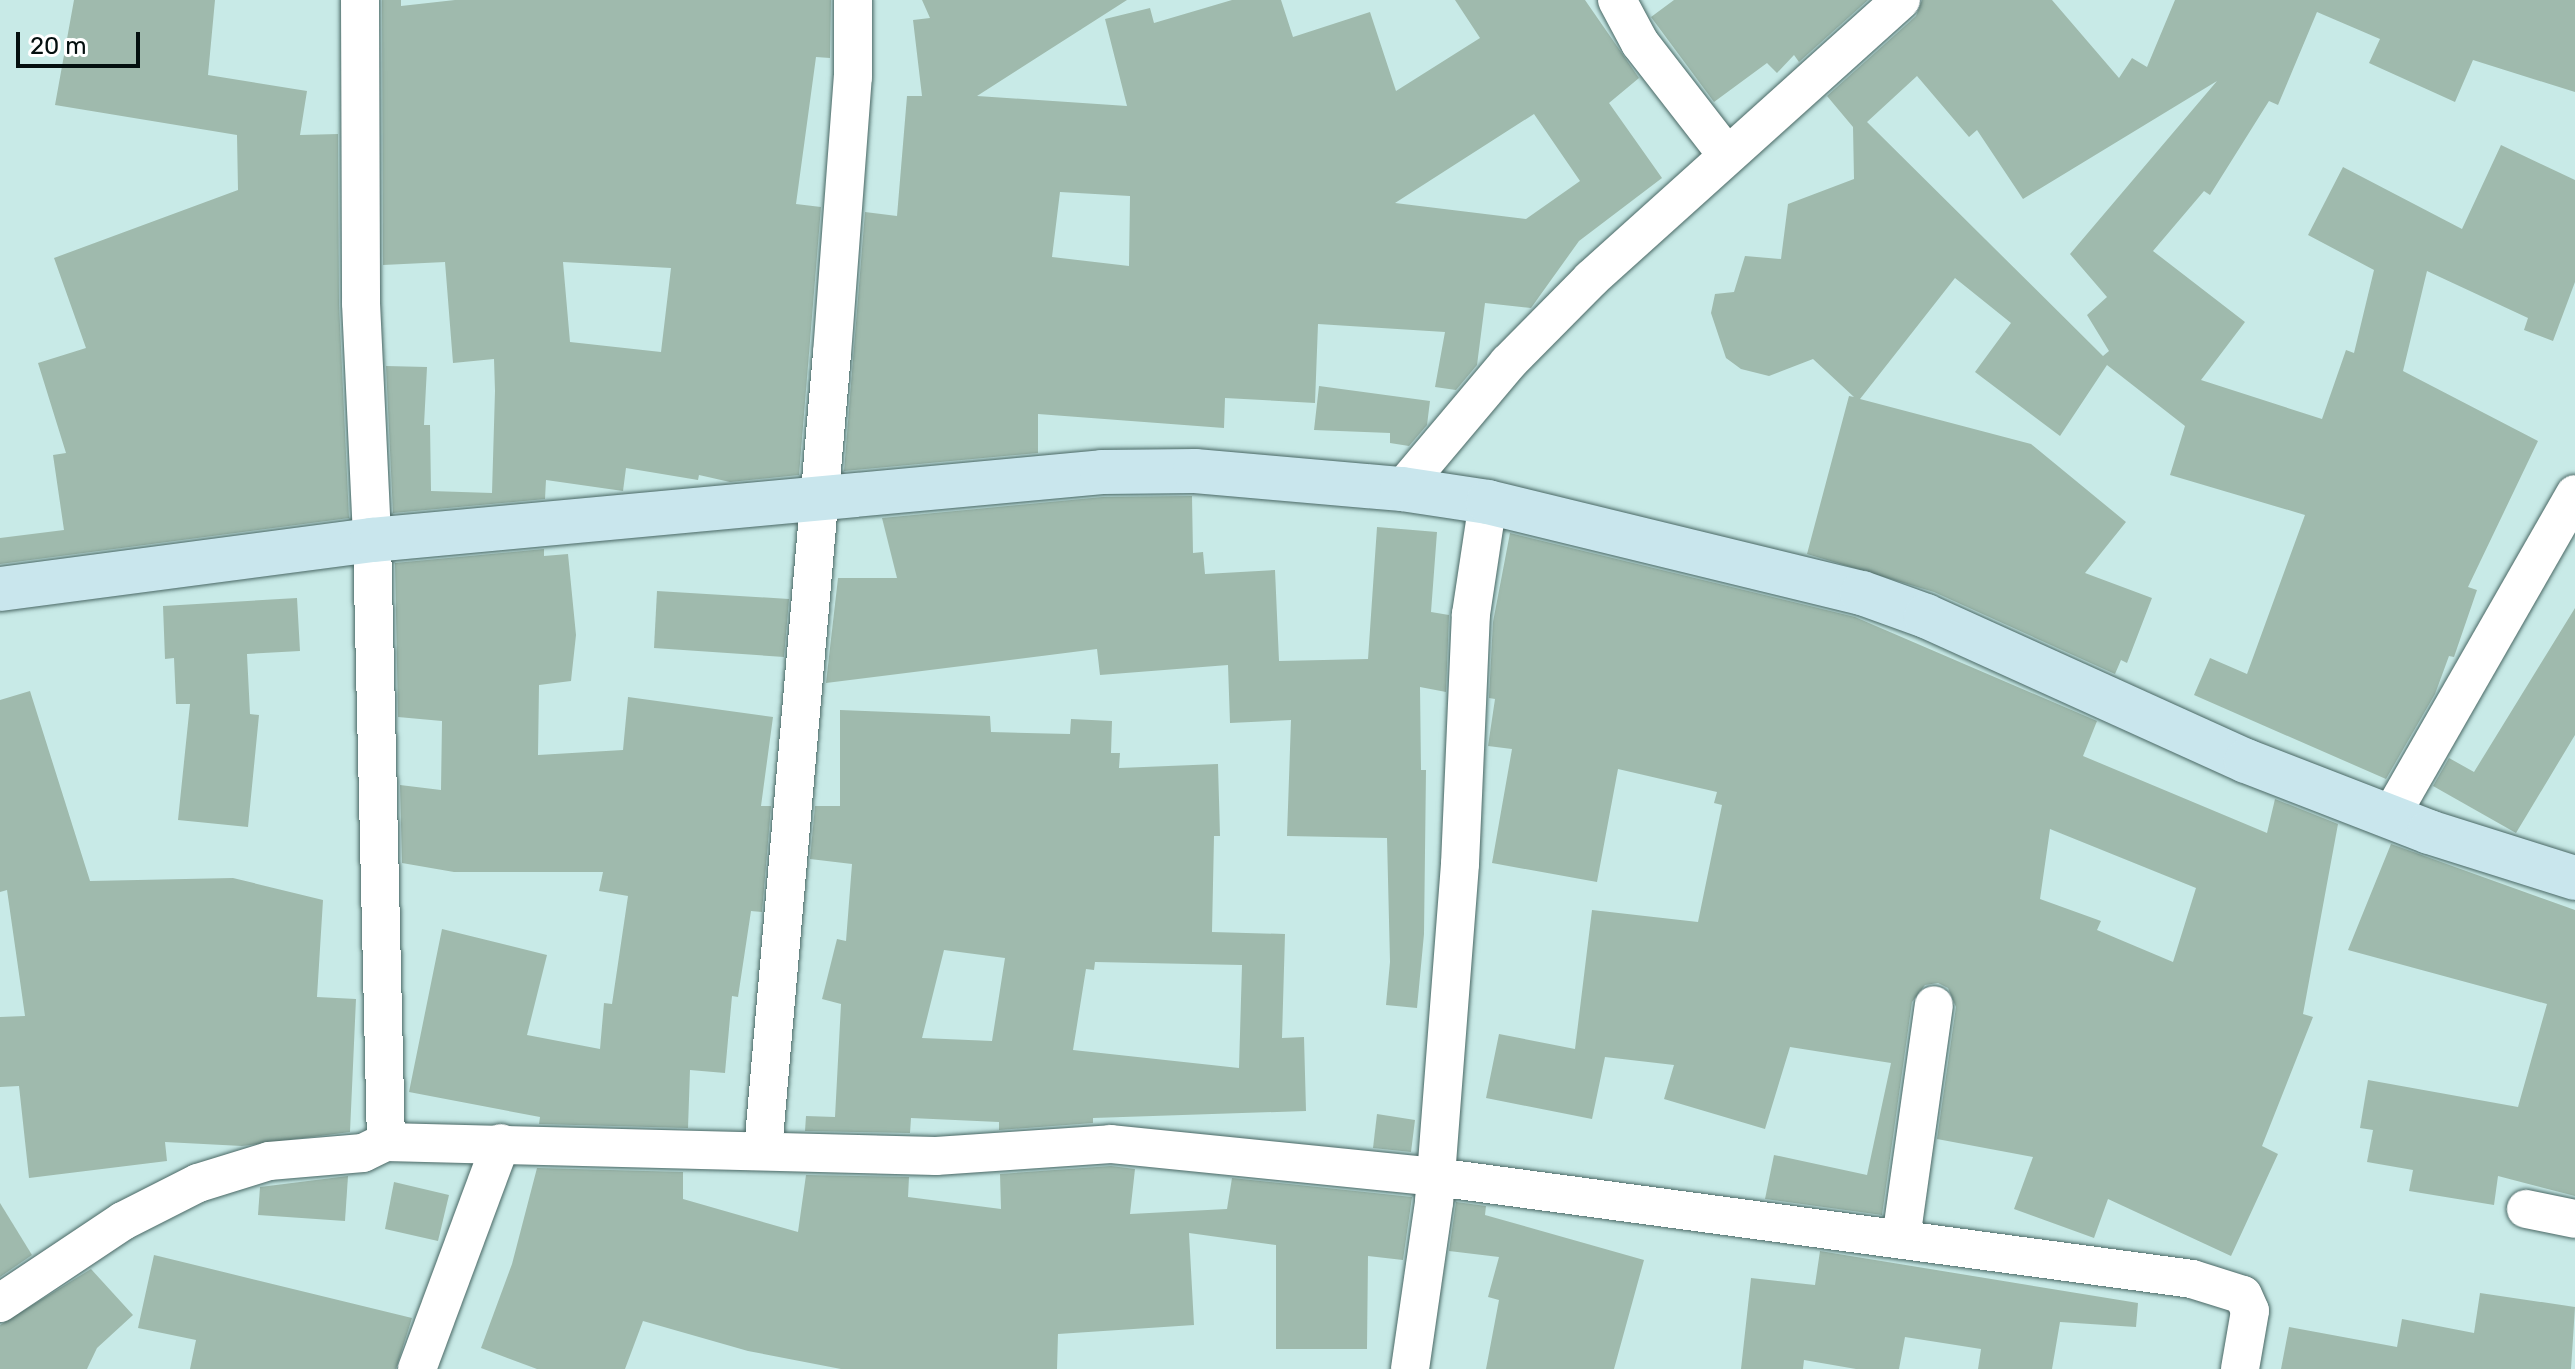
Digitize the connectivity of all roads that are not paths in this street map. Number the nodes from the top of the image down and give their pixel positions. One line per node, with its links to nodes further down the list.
1 (360, 0): 10 (street)
2 (853, 0): 8 (street)
3 (1617, 0): 5 (street)
4 (1901, 0): 5 (street)
5 (1726, 154): 6 (street)
6 (1402, 489): 8 (street); 9 (street)
7 (2575, 494): 12 (street)
8 (816, 498): 10 (street); 17 (street)
9 (1488, 502): 12 (street); 18 (street)
10 (372, 540): 11 (street); 15 (street)
11 (0, 589)
12 (2390, 817): 13 (street)
13 (2575, 878)
14 (1934, 1005): 21 (street)
15 (386, 1142): 16 (street); 22 (street)
16 (501, 1143): 17 (street); 23 (street)
17 (763, 1150): 18 (street)
18 (1436, 1177): 21 (street); 24 (street)
19 (2526, 1209): 20 (street)
20 (2575, 1219)
21 (1901, 1239): 25 (street)
22 (0, 1303)
23 (417, 1369)
24 (1410, 1369)
25 (2240, 1369)

